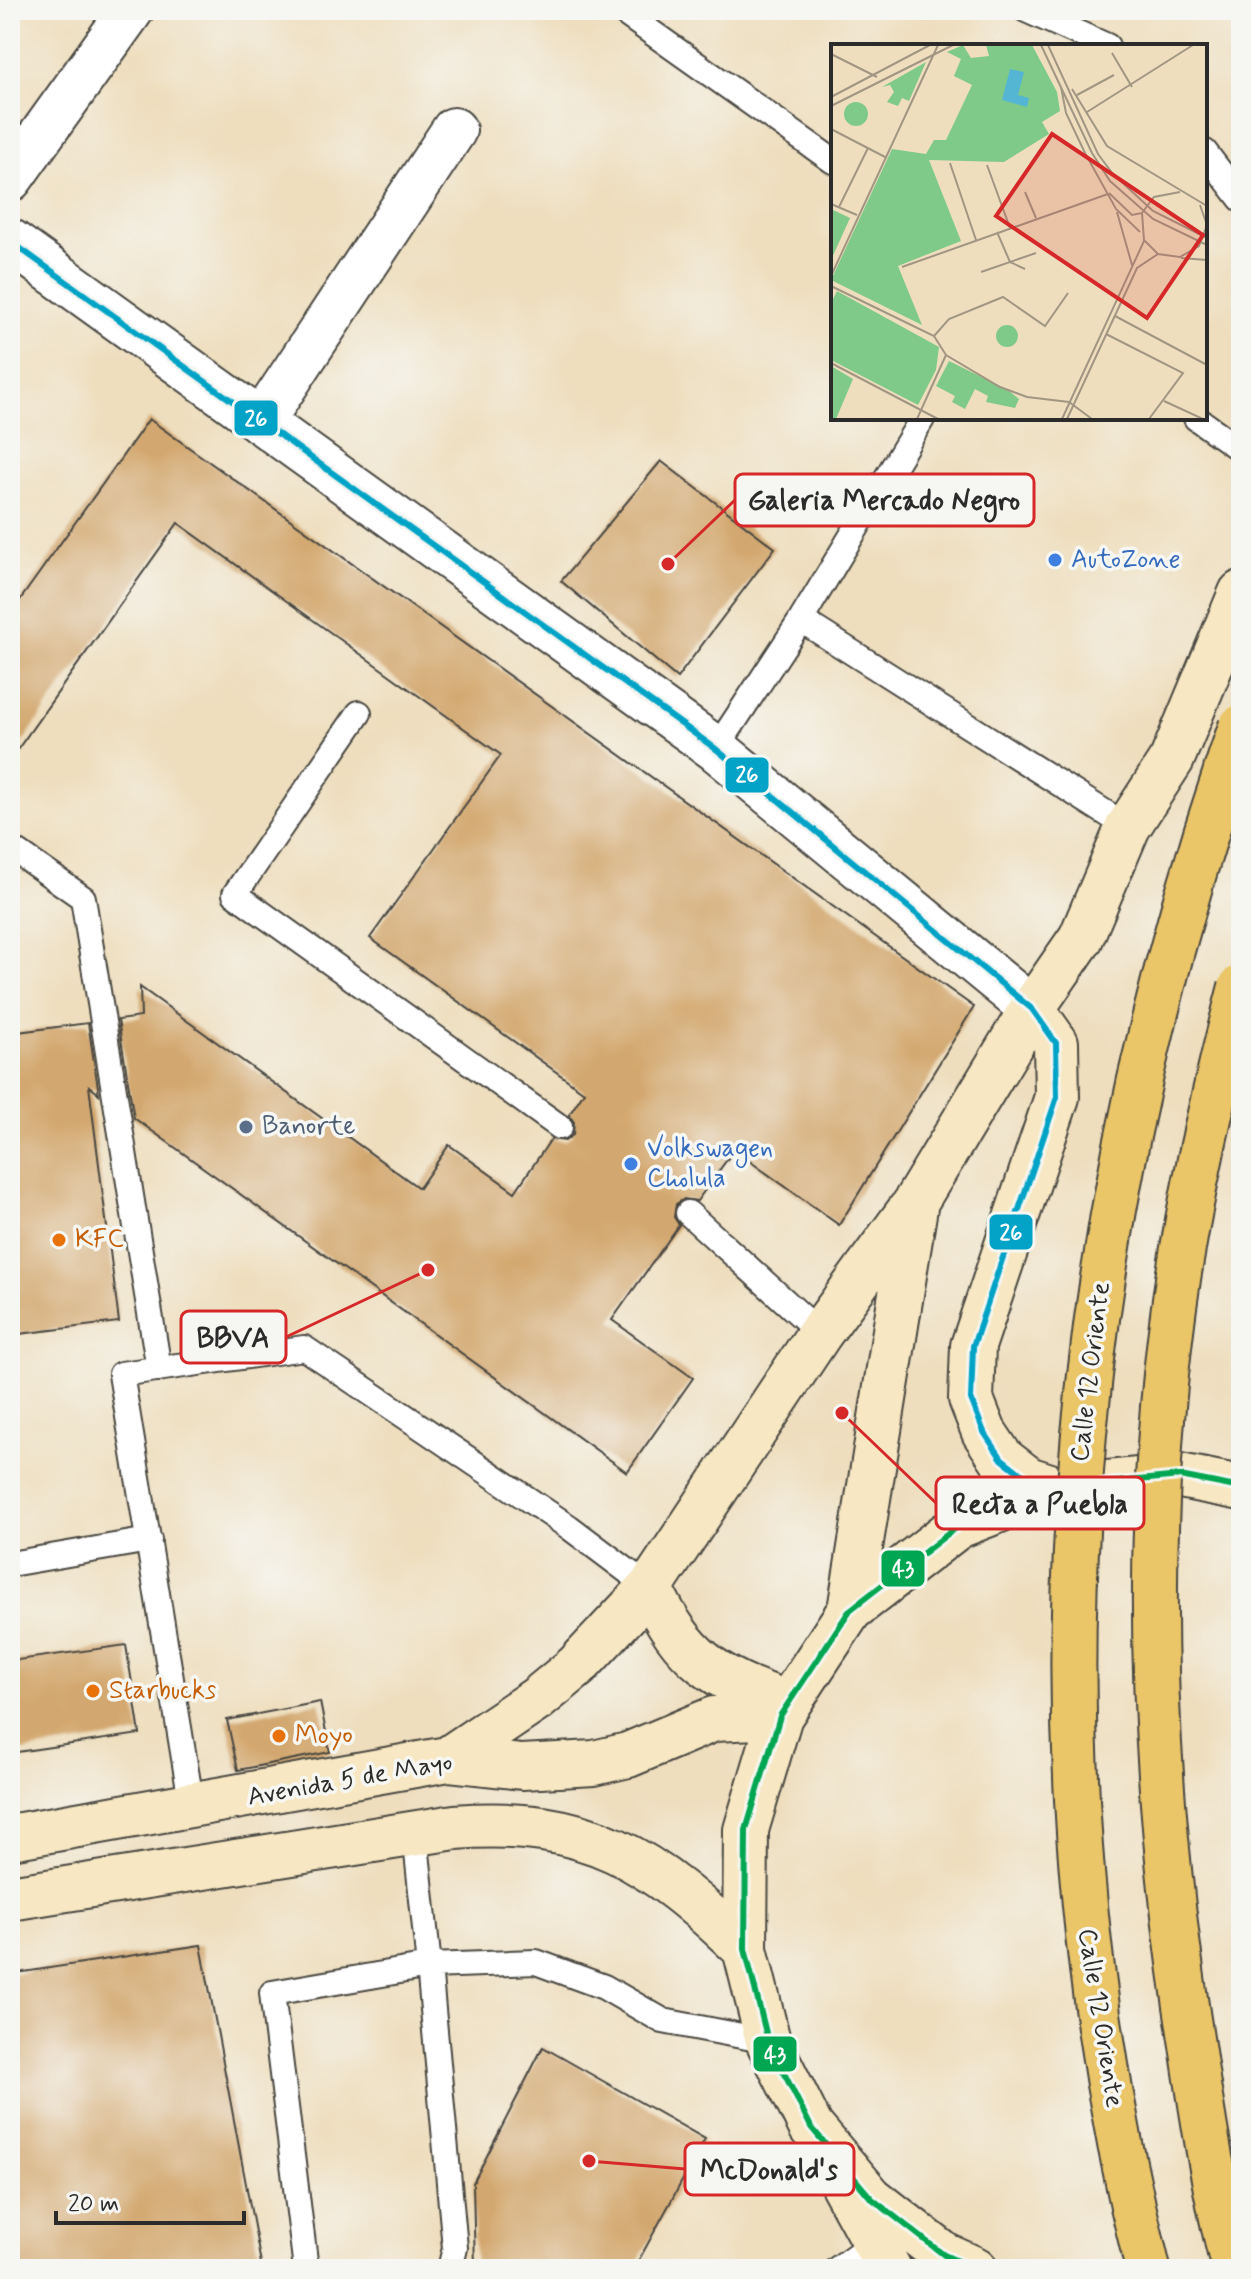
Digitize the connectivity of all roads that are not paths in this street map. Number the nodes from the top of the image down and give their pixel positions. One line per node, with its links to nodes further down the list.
1 (131, 10): 8 (street)
2 (620, 10): 7 (lane)
3 (1026, 10): 4 (lane)
4 (1102, 44)
5 (454, 130): 13 (street)
6 (1207, 155): 9 (lane)
7 (831, 160)
8 (10, 179)
9 (1241, 199)
10 (10, 241): 13 (street)
11 (921, 420): 16 (lane)
12 (1199, 420): 14 (lane)
13 (261, 422): 19 (street)
14 (1241, 450)
15 (1241, 593): 20 (main road)
16 (801, 620): 19 (lane); 20 (lane)
17 (359, 713): 24 (lane)
18 (1241, 727): 50 (main road, Calle 12 Oriente, bridge)
19 (716, 749): 23 (street)
20 (1128, 827): 23 (main road)
21 (10, 847): 28 (lane)
22 (1241, 987): 51 (main road, bridge)
23 (1032, 1009): 25 (main road); 29 (main road)
24 (560, 1127)
25 (916, 1201): 27 (main road); 34 (main road)
26 (688, 1213): 27 (lane)
27 (820, 1333): 33 (main road)
28 (159, 1369): 31 (lane); 33 (lane)
29 (1056, 1488): 30 (main road); 34 (main road)
30 (1241, 1488)
31 (149, 1540): 32 (lane); 37 (lane)
32 (10, 1564)
33 (650, 1588): 35 (main road); 36 (main road)
34 (850, 1610): 35 (main road)
35 (784, 1709): 36 (main road, Avenida 5 de Mayo); 41 (main road)
36 (448, 1759): 37 (main road, Avenida 5 de Mayo)
37 (192, 1807): 39 (main road, Avenida 5 de Mayo)
38 (415, 1834): 40 (main road); 41 (main road); 42 (lane)
39 (10, 1837)
40 (10, 1898)
41 (745, 1949): 43 (main road)
42 (429, 1966): 43 (lane); 46 (lane); 47 (lane)
43 (768, 2041): 44 (main road)
44 (811, 2127): 45 (main road); 49 (main road)
45 (882, 2256): 48 (lane)
46 (306, 2269)
47 (450, 2269)
48 (837, 2269)
49 (975, 2269)
50 (1148, 2269)
51 (1234, 2269)

